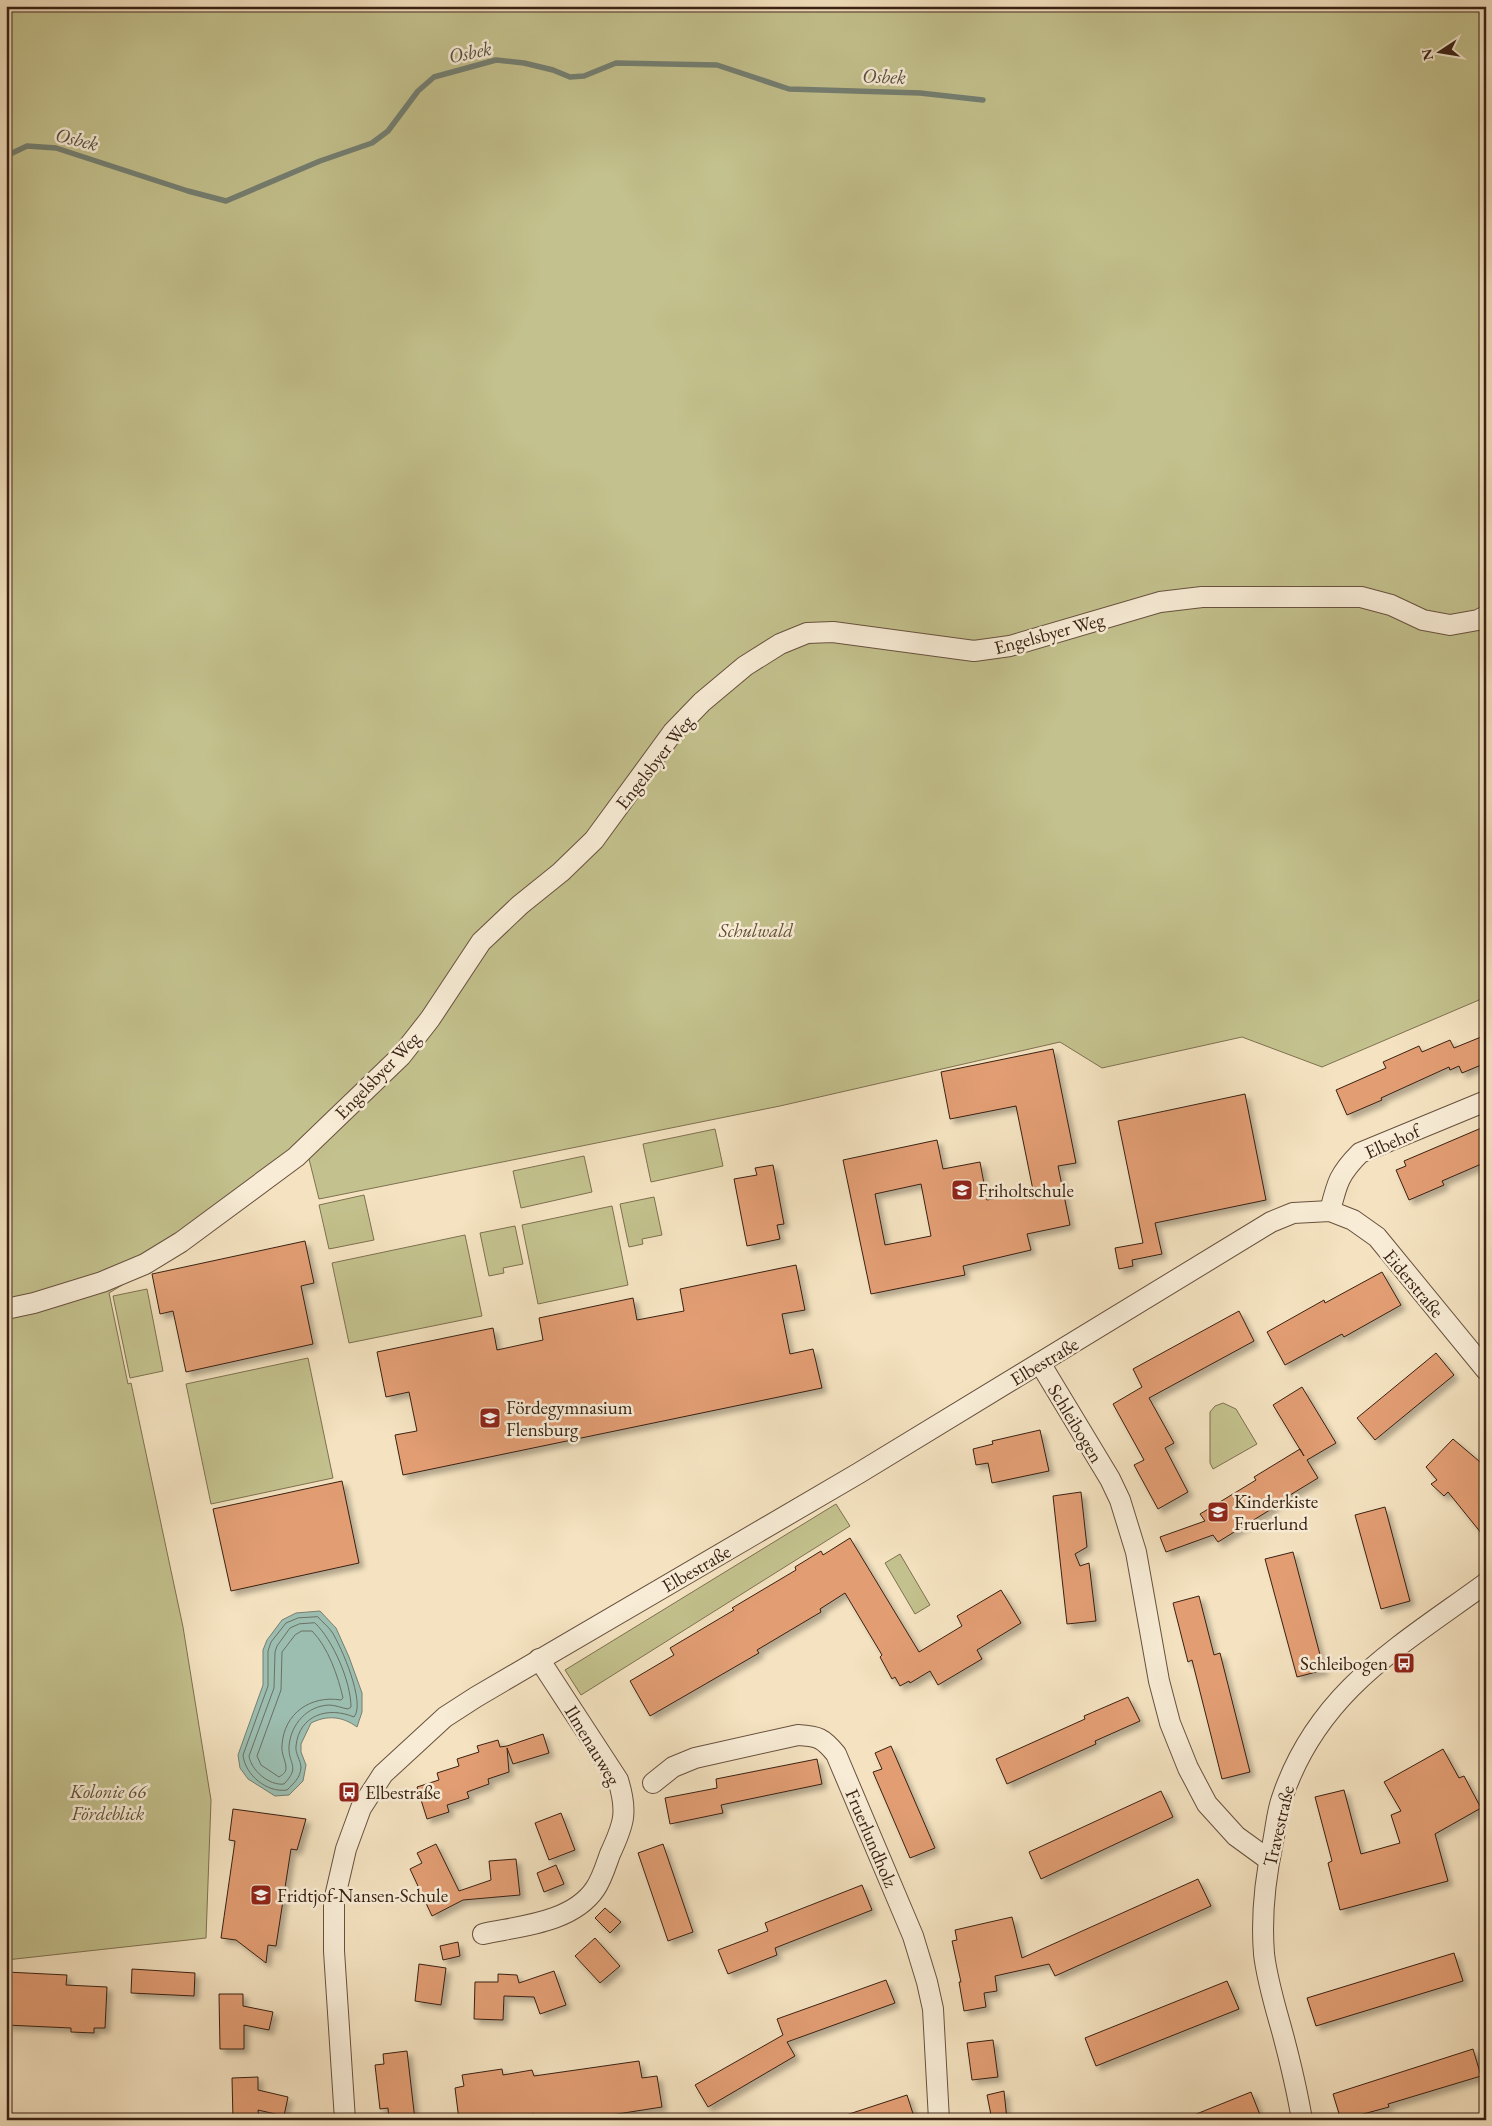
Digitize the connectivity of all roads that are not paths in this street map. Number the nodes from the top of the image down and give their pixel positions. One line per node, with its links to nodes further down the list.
1 (1486, 616): 4 (street, Engelsbyer Weg)
2 (1486, 1101): 3 (street, Elbehof)
3 (1330, 1211): 5 (street, Elbestraße); 6 (street, Eiderstraße)
4 (6, 1309)
5 (1040, 1363): 8 (street, Elbestraße); 10 (street, Schleibogen)
6 (1486, 1370)
7 (1486, 1583): 10 (street, Travestraße)
8 (539, 1659): 11 (street, Ilmenauweg); 12 (street, Elbestraße)
9 (653, 1783): 13 (street, Fruerlundholz)
10 (1269, 1860): 14 (street, Travestraße)
11 (483, 1934)
12 (345, 2120)
13 (939, 2120)
14 (1302, 2120)

